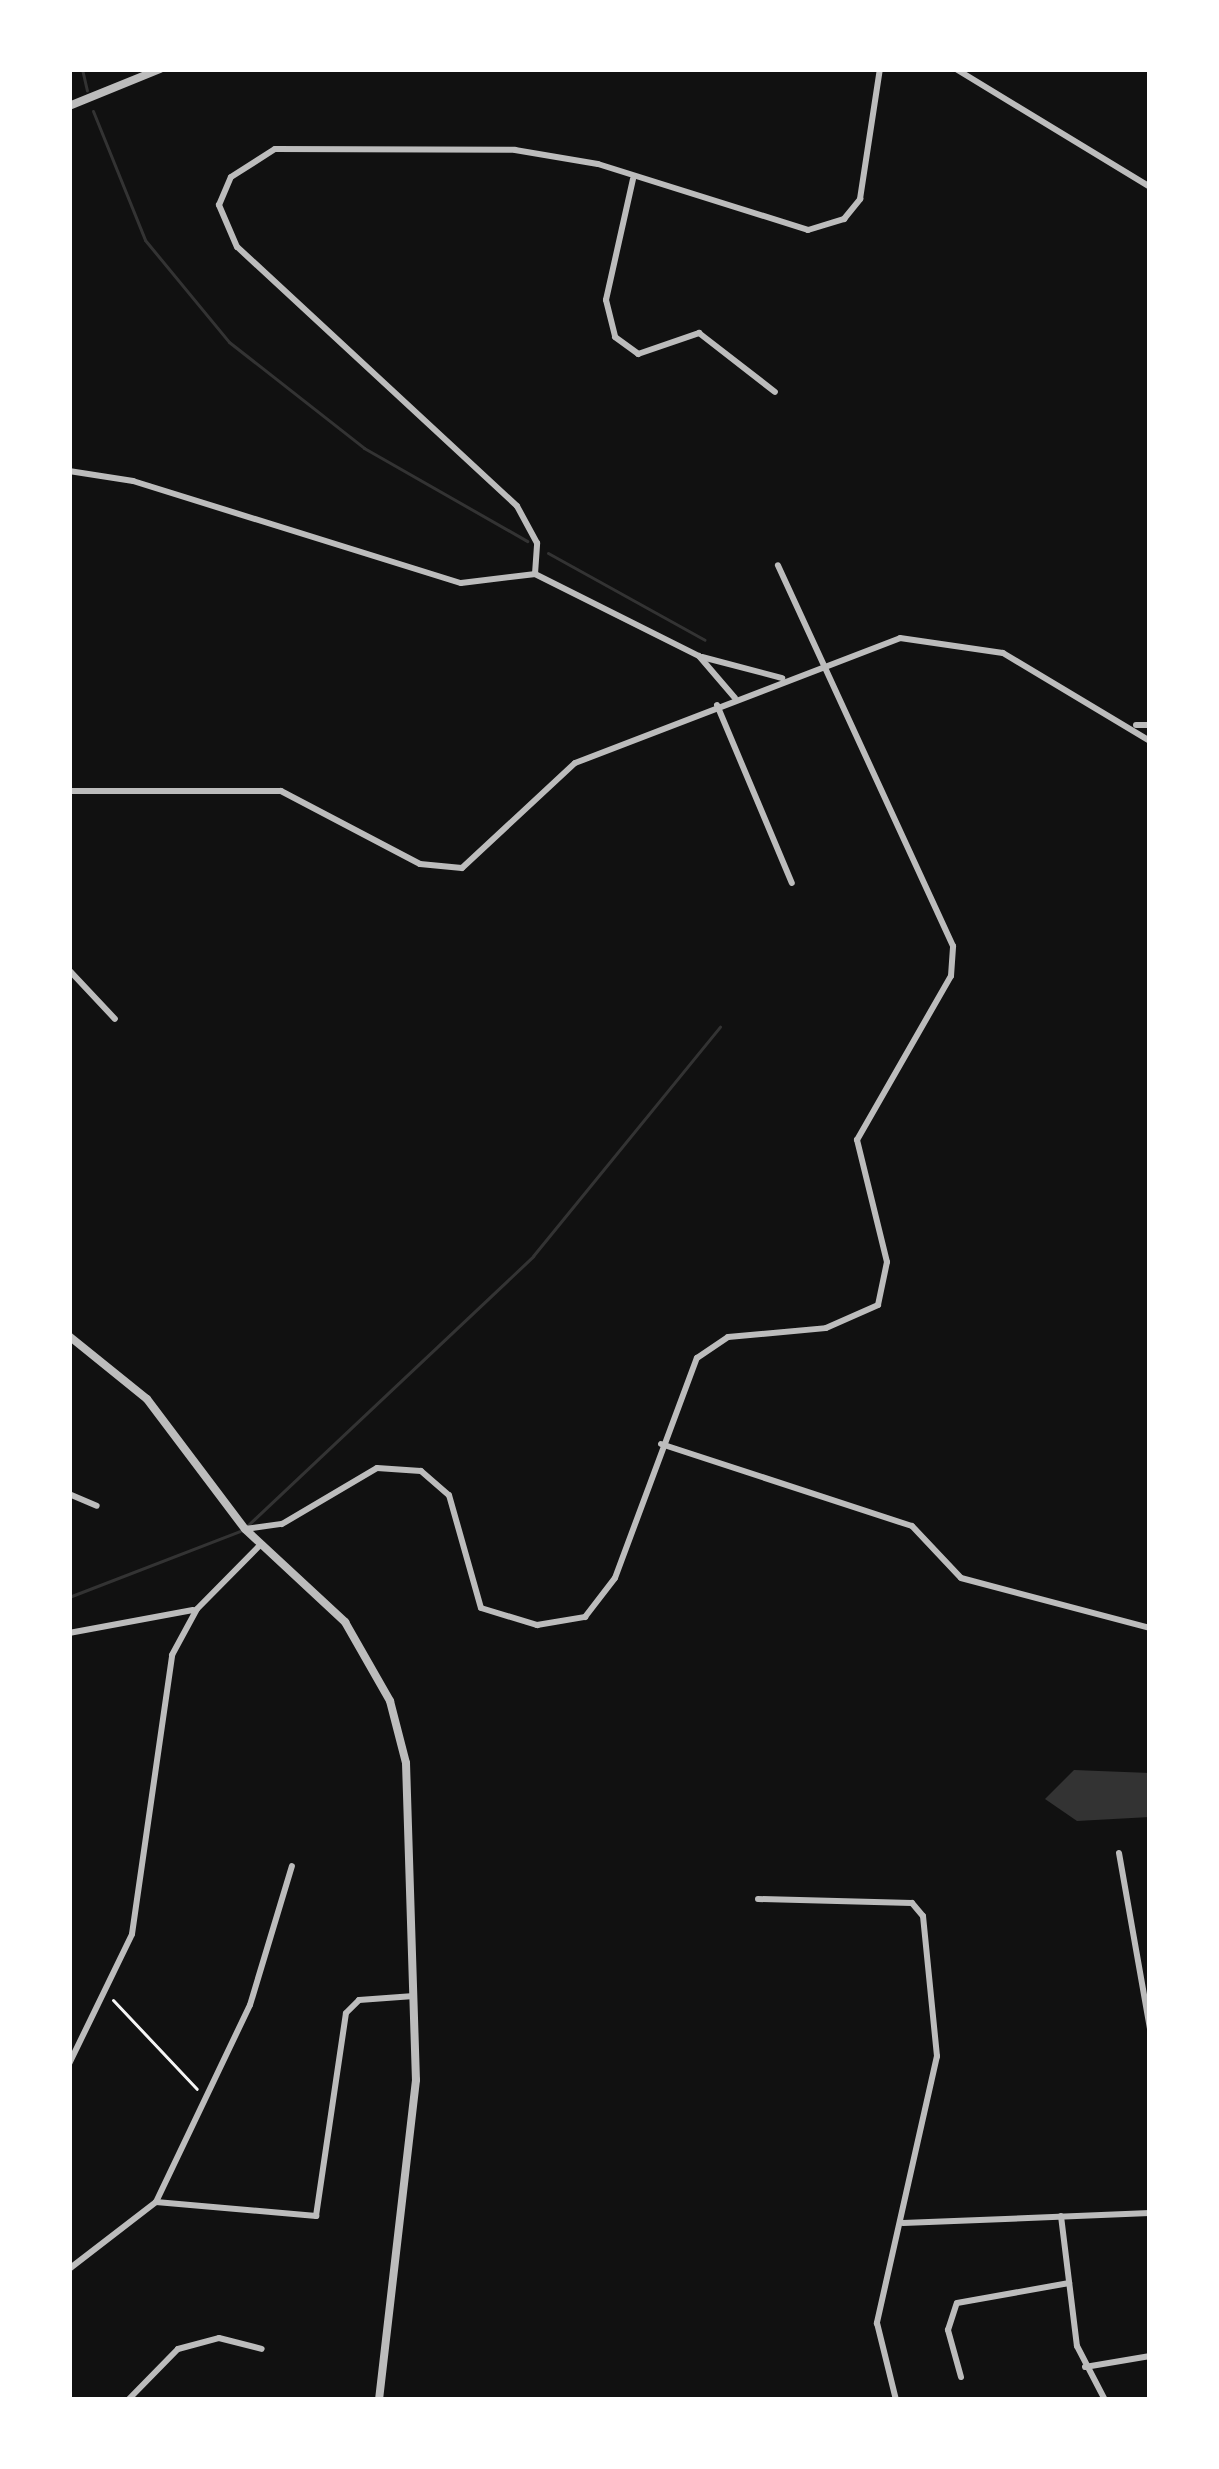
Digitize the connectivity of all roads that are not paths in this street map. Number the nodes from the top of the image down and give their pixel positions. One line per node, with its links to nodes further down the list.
1 (160, 69): 4 (street)
2 (880, 69): 5 (street)
3 (956, 69): 6 (street)
4 (69, 106)
5 (634, 179): 7 (street); 10 (street)
6 (1150, 187)
7 (775, 392)
8 (69, 471): 10 (street)
9 (778, 565): 12 (street)
10 (535, 574): 11 (street)
11 (699, 656): 13 (street); 14 (street)
12 (816, 664): 13 (street); 17 (street); 24 (street)
13 (782, 678): 14 (street)
14 (735, 698): 15 (street)
15 (717, 705): 19 (street); 20 (street)
16 (1150, 724): 17 (street)
17 (1132, 725): 18 (street)
18 (1150, 741)
19 (69, 791)
20 (792, 883)
21 (69, 970): 22 (street)
22 (115, 1019)
23 (69, 1336): 27 (street)
24 (661, 1444): 27 (street); 30 (street)
25 (69, 1494): 26 (street)
26 (97, 1506)
27 (243, 1525): 28 (street)
28 (261, 1544): 29 (street); 35 (street)
29 (197, 1609): 31 (street); 37 (street)
30 (1150, 1628)
31 (69, 1634)
32 (1118, 1853): 36 (street)
33 (292, 1865): 38 (street)
34 (758, 1899): 41 (street)
35 (414, 1996): 38 (street); 49 (street)
36 (1150, 2029)
37 (69, 2064)
38 (157, 2202): 42 (street)
39 (1150, 2213): 40 (street)
40 (1061, 2216): 41 (street); 43 (street)
41 (903, 2223): 50 (street)
42 (69, 2269)
43 (1069, 2283): 46 (street); 47 (street)
44 (262, 2349): 48 (street)
45 (1150, 2356): 46 (street)
46 (1085, 2367): 51 (street)
47 (962, 2377)
48 (128, 2400)
49 (379, 2400)
50 (896, 2400)
51 (1105, 2400)

